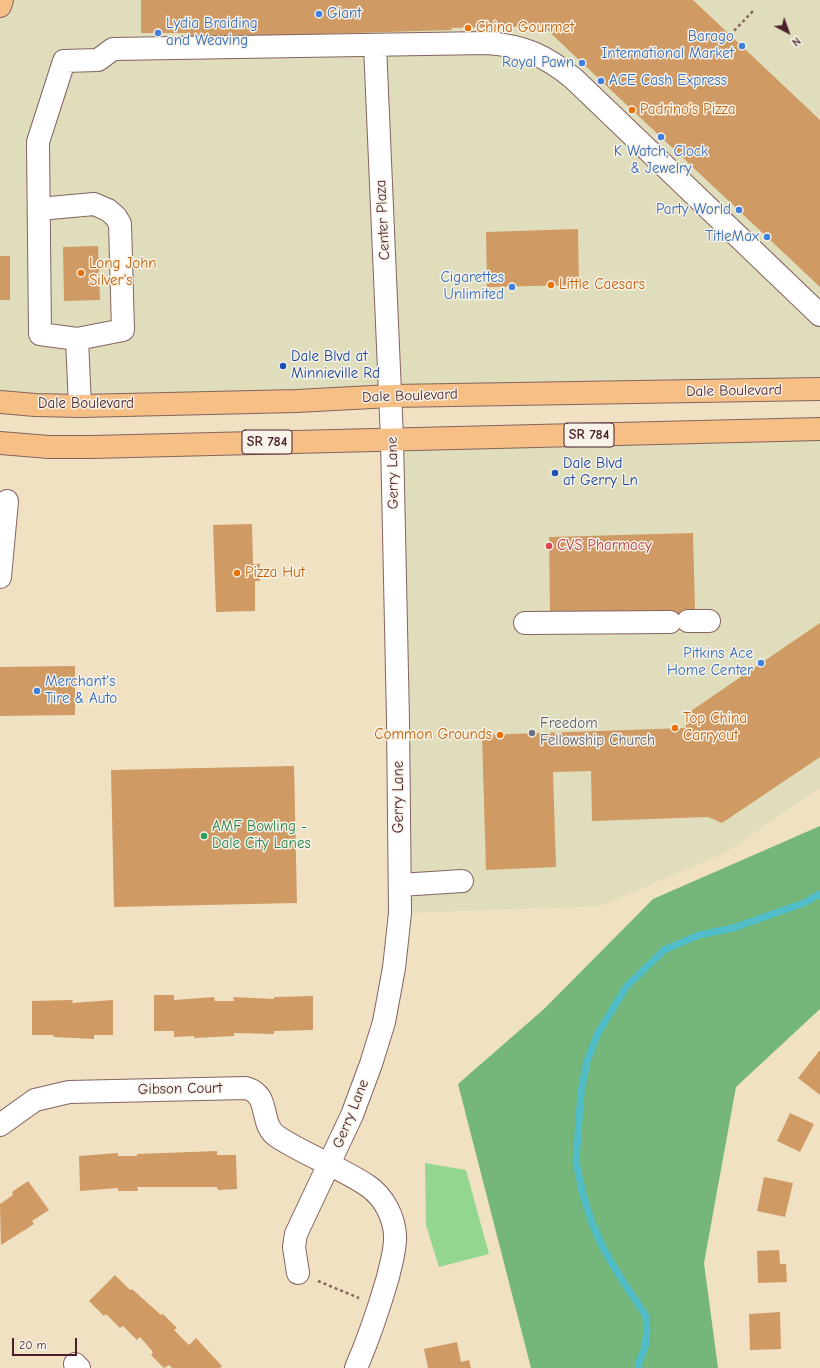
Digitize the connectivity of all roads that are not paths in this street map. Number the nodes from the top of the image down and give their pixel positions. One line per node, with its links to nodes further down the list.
1 (2, 0): 2 (main road)
2 (0, 6)
3 (375, 45): 4 (street); 5 (street); 8 (street, Center Plaza)
4 (39, 209): 6 (street); 6 (street)
5 (820, 315)
6 (77, 338): 10 (street)
7 (820, 389): 8 (main road, Dale Boulevard)
8 (390, 396): 10 (main road, Dale Boulevard); 12 (street, Gerry Lane)
9 (0, 402): 10 (main road, Dale Boulevard)
10 (80, 406)
11 (820, 430): 12 (main road, SR 784)
12 (392, 439): 13 (main road, SR 784); 19 (street, Gerry Lane)
13 (0, 443)
14 (7, 501): 15 (street)
15 (0, 577)
16 (689, 622): 17 (street)
17 (525, 623)
18 (462, 881): 19 (street)
19 (400, 885): 21 (street, Gerry Lane)
20 (0, 1125): 21 (street, Gibson Court)
21 (330, 1163): 22 (street, Gerry Lane); 23 (street, Gerry Lane)
22 (298, 1272)
23 (356, 1368)

